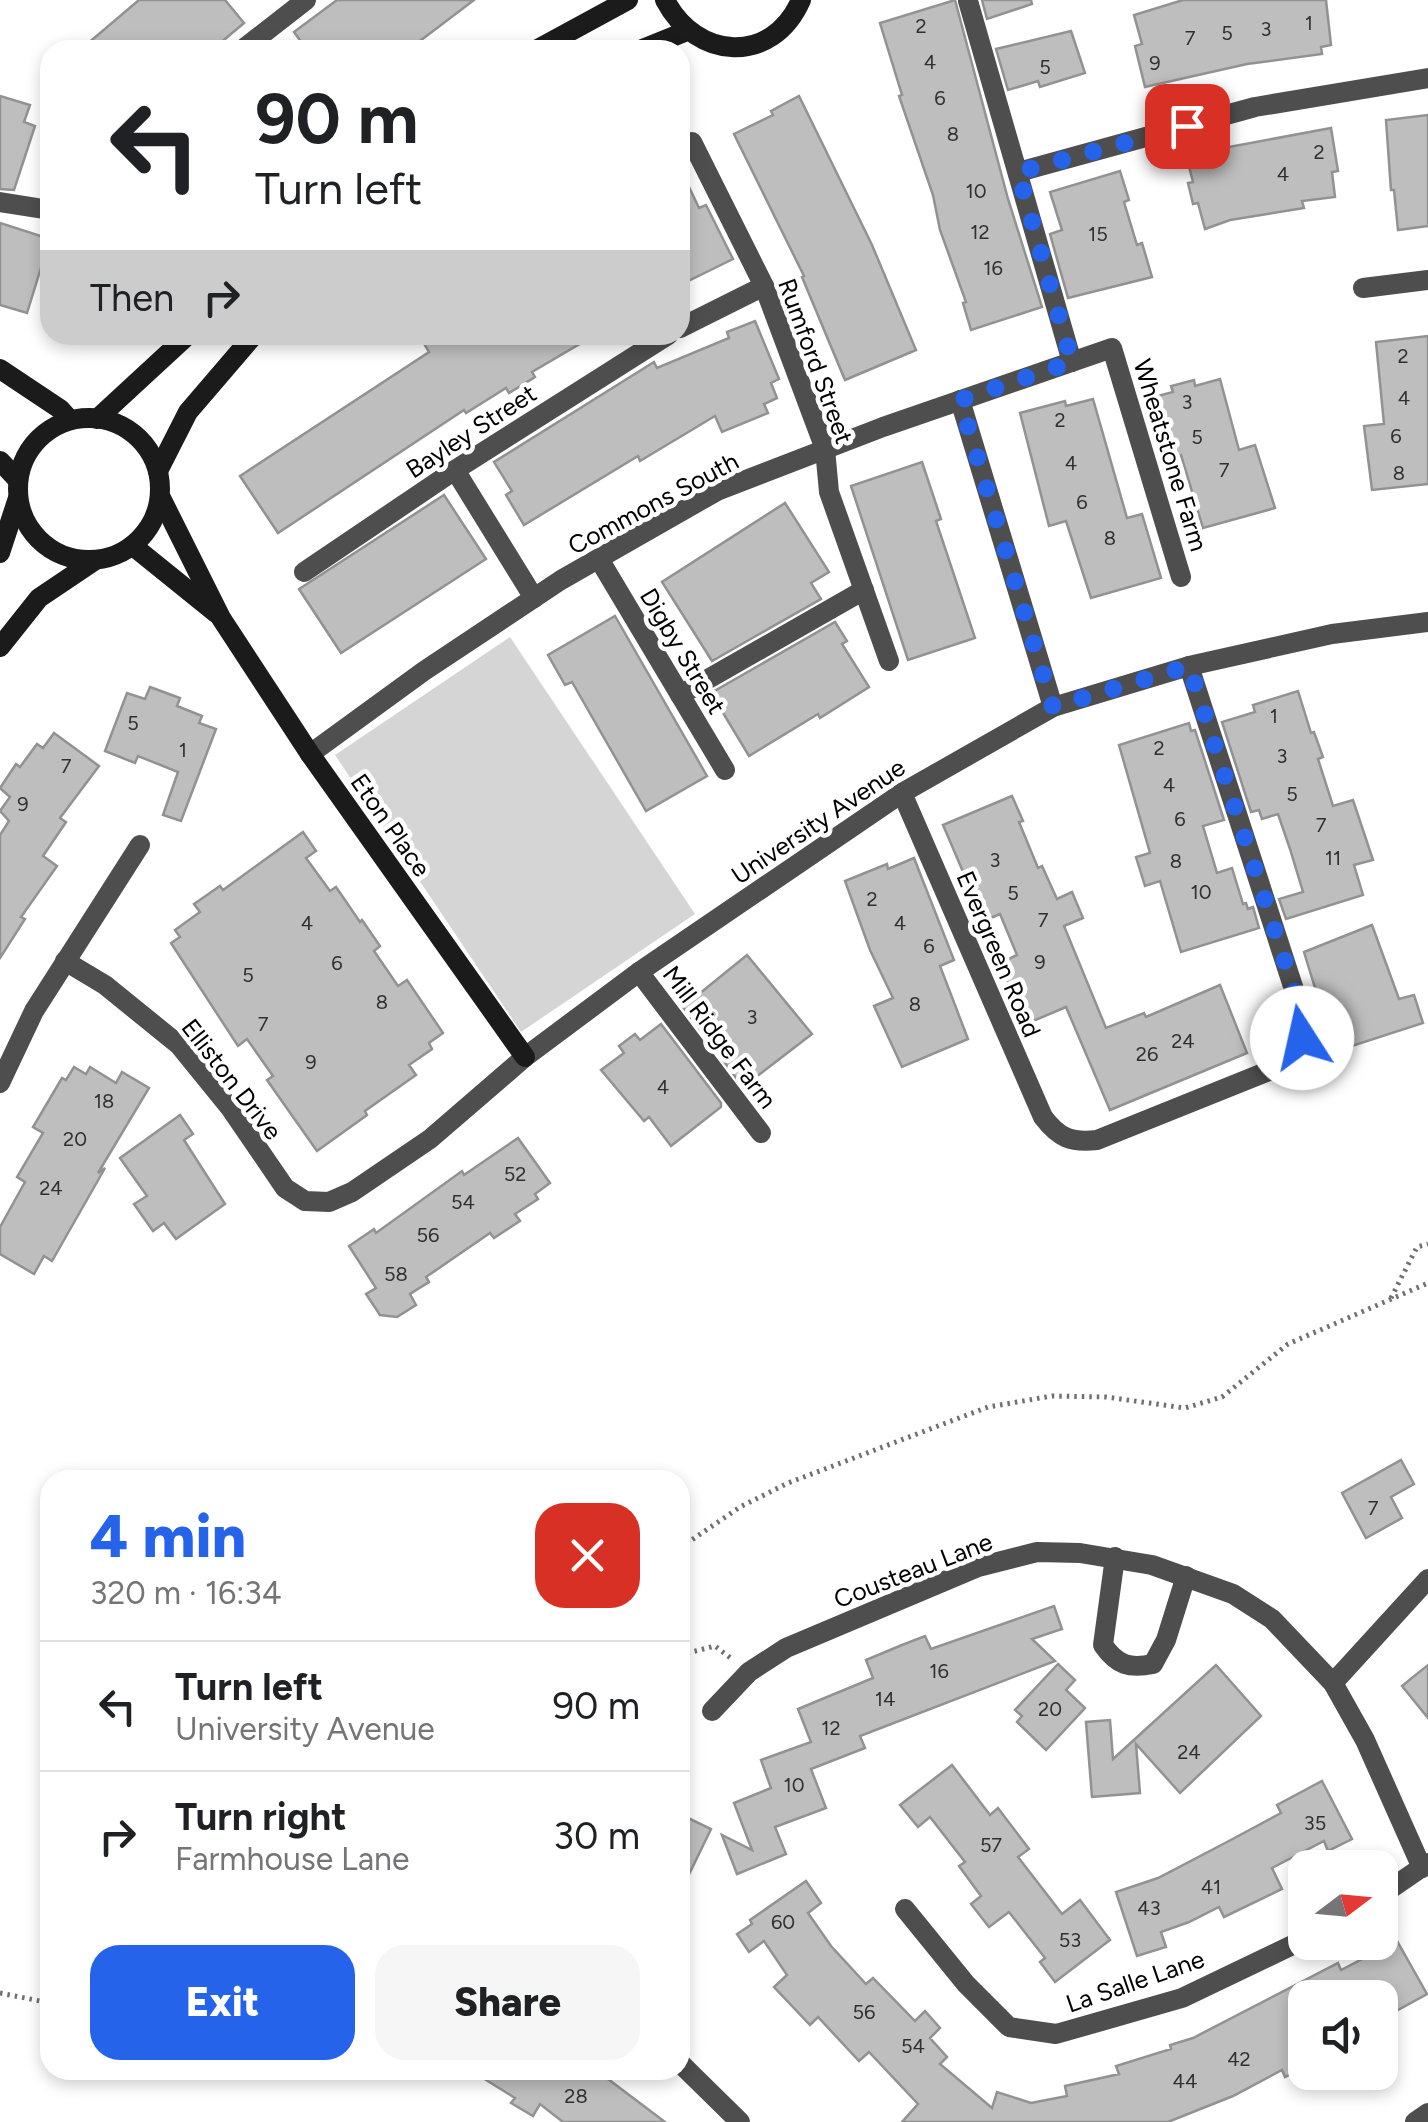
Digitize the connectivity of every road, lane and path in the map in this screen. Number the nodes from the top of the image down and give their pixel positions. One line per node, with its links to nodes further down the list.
1 (306, 0): 7 (street)
2 (628, 0): 8 (main road)
3 (665, 0): 6 (main road)
4 (801, 0): 6 (main road)
5 (968, 1): 12 (street)
6 (687, 31): 9 (main road)
7 (255, 40)
8 (554, 40)
9 (665, 40)
10 (1428, 78): 12 (street)
11 (692, 142): 16 (street, Rumford Street)
12 (1018, 172): 23 (street)
13 (0, 202): 14 (street)
14 (40, 208)
15 (1428, 280): 17 (street)
16 (764, 286): 18 (street); 28 (street, Rumford Street)
17 (1363, 288)
18 (690, 323)
19 (177, 345): 26 (main road)
20 (245, 345): 31 (main road)
21 (652, 345): 30 (street, Bayley Street)
22 (1112, 348): 23 (street, Commons South); 39 (street, Wheatstone Farm)
23 (1072, 362): 25 (street, Commons South)
24 (0, 369): 27 (main road)
25 (960, 400): 28 (street, Commons South); 48 (street)
26 (97, 419): 27 (main road); 31 (main road)
27 (70, 420): 32 (main road)
28 (825, 449): 36 (street, Commons South); 40 (street, Rumford Street)
29 (0, 460): 32 (main road)
30 (455, 470): 38 (street, Bayley Street); 41 (street)
31 (158, 471): 33 (main road)
32 (18, 489): 35 (main road); 37 (main road)
33 (160, 496): 34 (main road); 42 (main road, Eton Place)
34 (133, 546): 37 (main road); 42 (main road, Eton Place)
35 (0, 553)
36 (599, 559): 41 (street, Commons South); 47 (street, Digby Street)
37 (94, 560): 44 (main road)
38 (304, 572)
39 (1182, 577)
40 (864, 590): 45 (street, Rumford Street); 47 (street)
41 (534, 598): 49 (street, Commons South)
42 (221, 618): 49 (main road, Eton Place)
43 (1428, 622): 46 (street, University Avenue)
44 (0, 647)
45 (890, 661)
46 (1189, 666): 48 (street, University Avenue); 51 (street, Evergreen Road)
47 (680, 695): 50 (street, Digby Street)
48 (1053, 707): 51 (street, University Avenue)
49 (310, 754): 55 (main road, Eton Place)
50 (725, 770)
51 (902, 793): 54 (street, University Avenue)
52 (140, 846): 53 (street)
53 (65, 961): 56 (street); 58 (street, Elliston Drive)
54 (639, 972): 55 (street, University Avenue); 57 (street, Mill Ridge Farm)
55 (525, 1057): 58 (street, University Avenue)
56 (0, 1083)
57 (761, 1133)
58 (305, 1201)
59 (1428, 1244): 61 (path)
60 (1428, 1283): 61 (path)
61 (1390, 1301): 62 (path)
62 (690, 1541)
63 (1116, 1558): 64 (street, Cousteau Lane); 64 (street); 67 (street, Cousteau Lane)
64 (1186, 1576): 68 (street, Cousteau Lane)
65 (1428, 1580): 68 (street)
66 (690, 1652): 67 (path)
67 (749, 1672): 69 (street, Cousteau Lane)
68 (1333, 1684): 70 (street, Cousteau Lane)
69 (712, 1711)
70 (1427, 1873): 71 (street)
71 (1398, 1887)
72 (904, 1910): 73 (street, La Salle Lane)
73 (1288, 1947)
74 (0, 1993): 75 (path)
75 (40, 2000)
76 (690, 2073): 78 (street)
77 (1428, 2113): 79 (street)
78 (740, 2122)
79 (1414, 2122)

